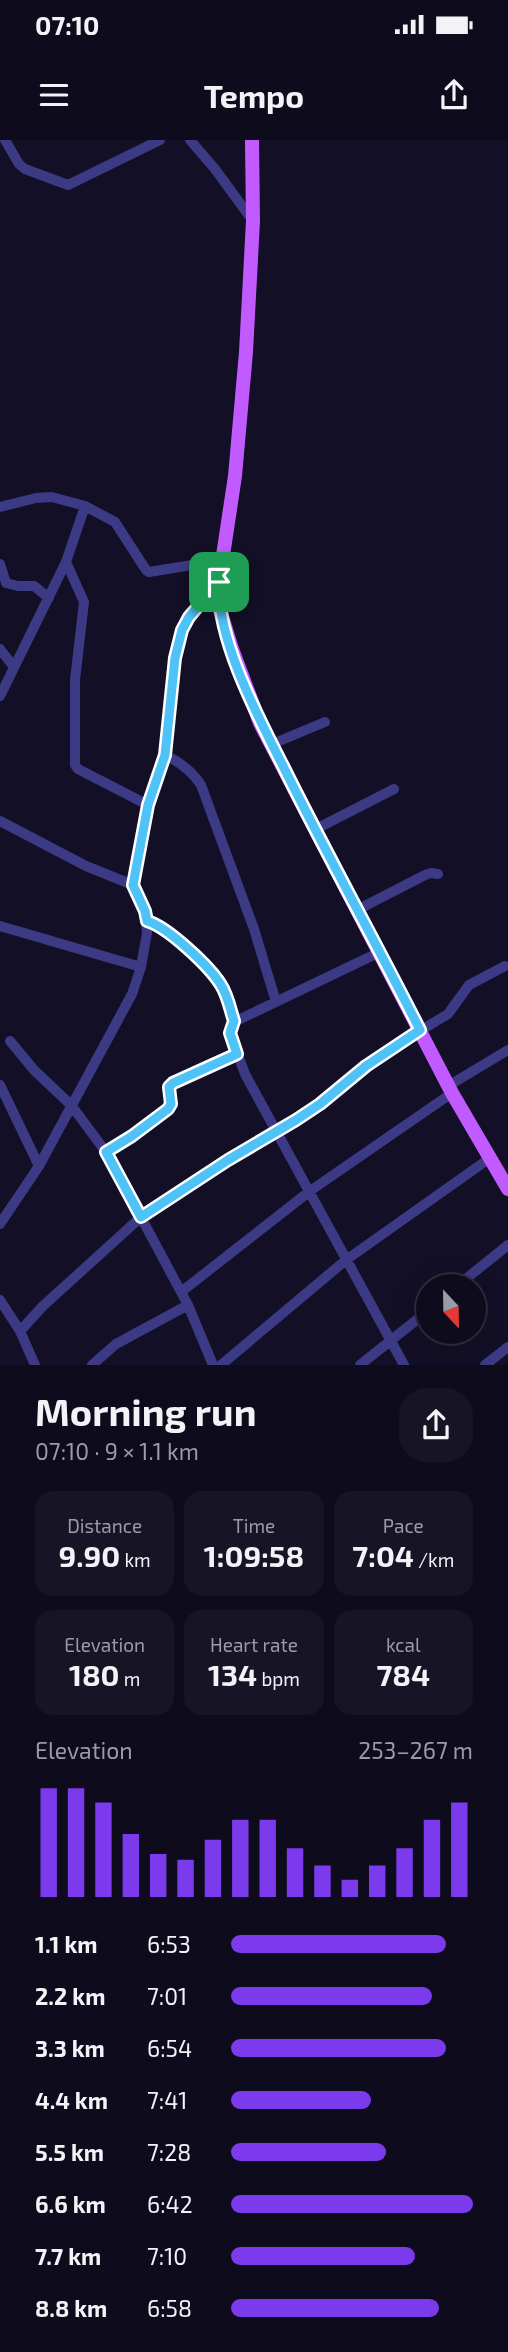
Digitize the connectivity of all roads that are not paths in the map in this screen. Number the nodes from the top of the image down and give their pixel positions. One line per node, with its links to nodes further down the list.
1 (5, 140): 2 (street)
2 (160, 140)
3 (190, 140): 5 (street)
4 (252, 140): 5 (main road)
5 (253, 220): 8 (main road)
6 (85, 506): 7 (street); 8 (street); 9 (street)
7 (0, 507)
8 (223, 560): 11 (main road)
9 (66, 562): 12 (street); 20 (street)
10 (0, 564): 12 (street)
11 (219, 582): 17 (main road); 18 (street)
12 (49, 598): 14 (street)
13 (0, 649): 14 (street)
14 (14, 667): 15 (street)
15 (0, 696)
16 (325, 722): 17 (street)
17 (272, 744): 22 (main road)
18 (165, 755): 20 (street); 31 (street)
19 (394, 789): 22 (street)
20 (148, 805): 24 (street)
21 (0, 821): 24 (street)
22 (314, 830): 25 (main road)
23 (438, 874): 25 (street)
24 (133, 885): 26 (street)
25 (357, 911): 28 (main road)
26 (147, 921): 30 (street); 32 (street)
27 (0, 926): 30 (street)
28 (380, 952): 31 (street); 33 (main road)
29 (505, 966): 33 (street)
30 (141, 967): 39 (street)
31 (276, 1002): 32 (street)
32 (234, 1021): 36 (street)
33 (420, 1030): 38 (main road); 40 (street)
34 (10, 1041): 39 (street)
35 (508, 1050): 38 (street)
36 (237, 1054): 40 (street); 41 (street)
37 (0, 1085): 43 (street)
38 (450, 1090): 42 (main road); 45 (street)
39 (71, 1105): 41 (street); 43 (street)
40 (277, 1130): 45 (street); 46 (street)
41 (106, 1152): 46 (street)
42 (490, 1158): 44 (main road); 49 (street)
43 (39, 1166): 47 (street)
44 (508, 1189)
45 (310, 1191): 49 (street); 51 (street)
46 (141, 1217): 51 (street); 55 (street)
47 (1, 1218)
48 (508, 1245): 50 (street)
49 (346, 1260): 56 (street); 61 (street)
50 (472, 1274)
51 (181, 1292): 53 (street)
52 (0, 1300): 55 (street)
53 (188, 1305): 59 (street); 60 (street)
54 (416, 1320): 56 (street)
55 (20, 1331): 58 (street)
56 (390, 1341): 62 (street); 63 (street)
57 (508, 1347): 64 (street)
58 (35, 1365)
59 (92, 1365)
60 (213, 1365)
61 (221, 1365)
62 (360, 1365)
63 (404, 1365)
64 (485, 1365)

